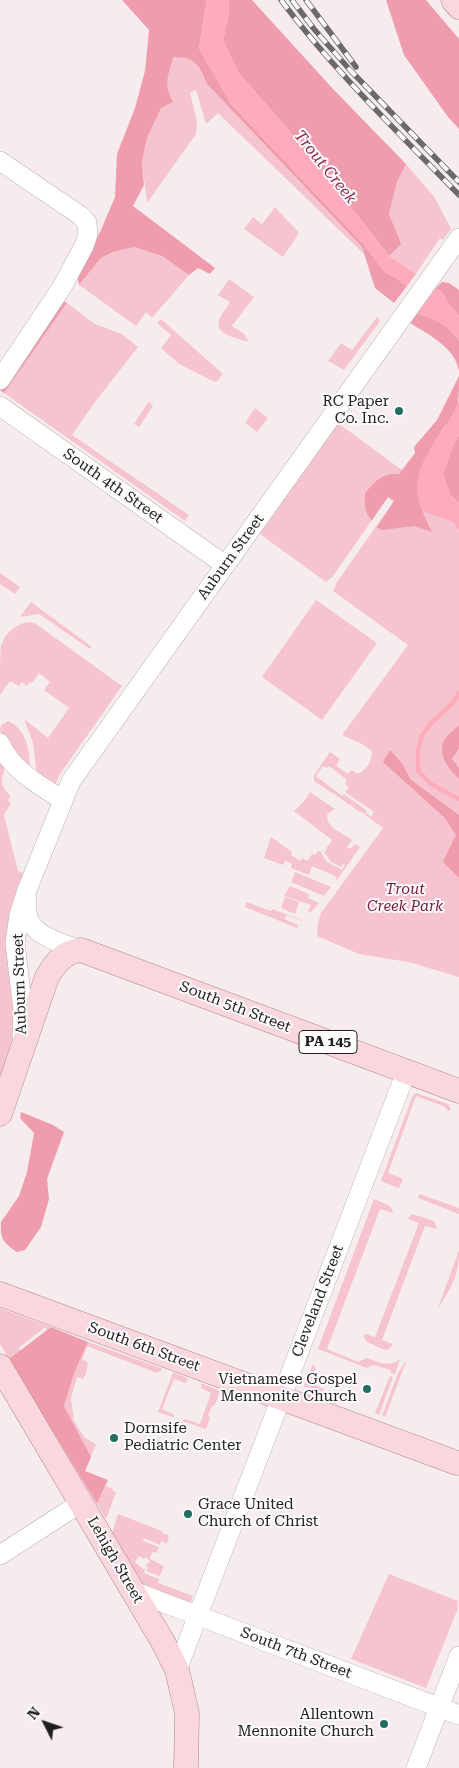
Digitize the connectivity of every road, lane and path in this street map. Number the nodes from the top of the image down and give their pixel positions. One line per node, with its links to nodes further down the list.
1 (453, 0): 2 (main road)
2 (459, 7)
3 (0, 161): 5 (street)
4 (459, 238): 7 (street, Auburn Street)
5 (0, 380)
6 (0, 406): 7 (street, South 4th Street)
7 (226, 565): 9 (street, Auburn Street)
8 (0, 743): 9 (street)
9 (63, 800): 10 (street, Auburn Street)
10 (27, 890): 11 (street, Auburn Street); 12 (street, Auburn Street)
11 (81, 950): 12 (main road); 13 (main road, South 5th Street / PA 145)
12 (22, 1050): 15 (main road)
13 (406, 1072): 14 (main road, South 5th Street / PA 145); 18 (street, Cleveland Street)
14 (459, 1092)
15 (0, 1114)
16 (0, 1294): 18 (main road, South 6th Street)
17 (0, 1366): 20 (main road, Lehigh Street)
18 (281, 1398): 19 (main road, South 6th Street); 23 (street, Cleveland Street)
19 (458, 1463)
20 (82, 1502): 21 (street); 22 (main road, Lehigh Street)
21 (0, 1555)
22 (133, 1592): 23 (street, South 7th Street); 25 (main road, Lehigh Street)
23 (198, 1616): 25 (street, Cleveland Street); 26 (street, South 7th Street)
24 (459, 1656): 26 (street)
25 (177, 1670): 28 (main road, Lehigh Street)
26 (439, 1707): 27 (street, South 7th Street); 29 (street)
27 (459, 1715)
28 (186, 1768)
29 (416, 1768)

